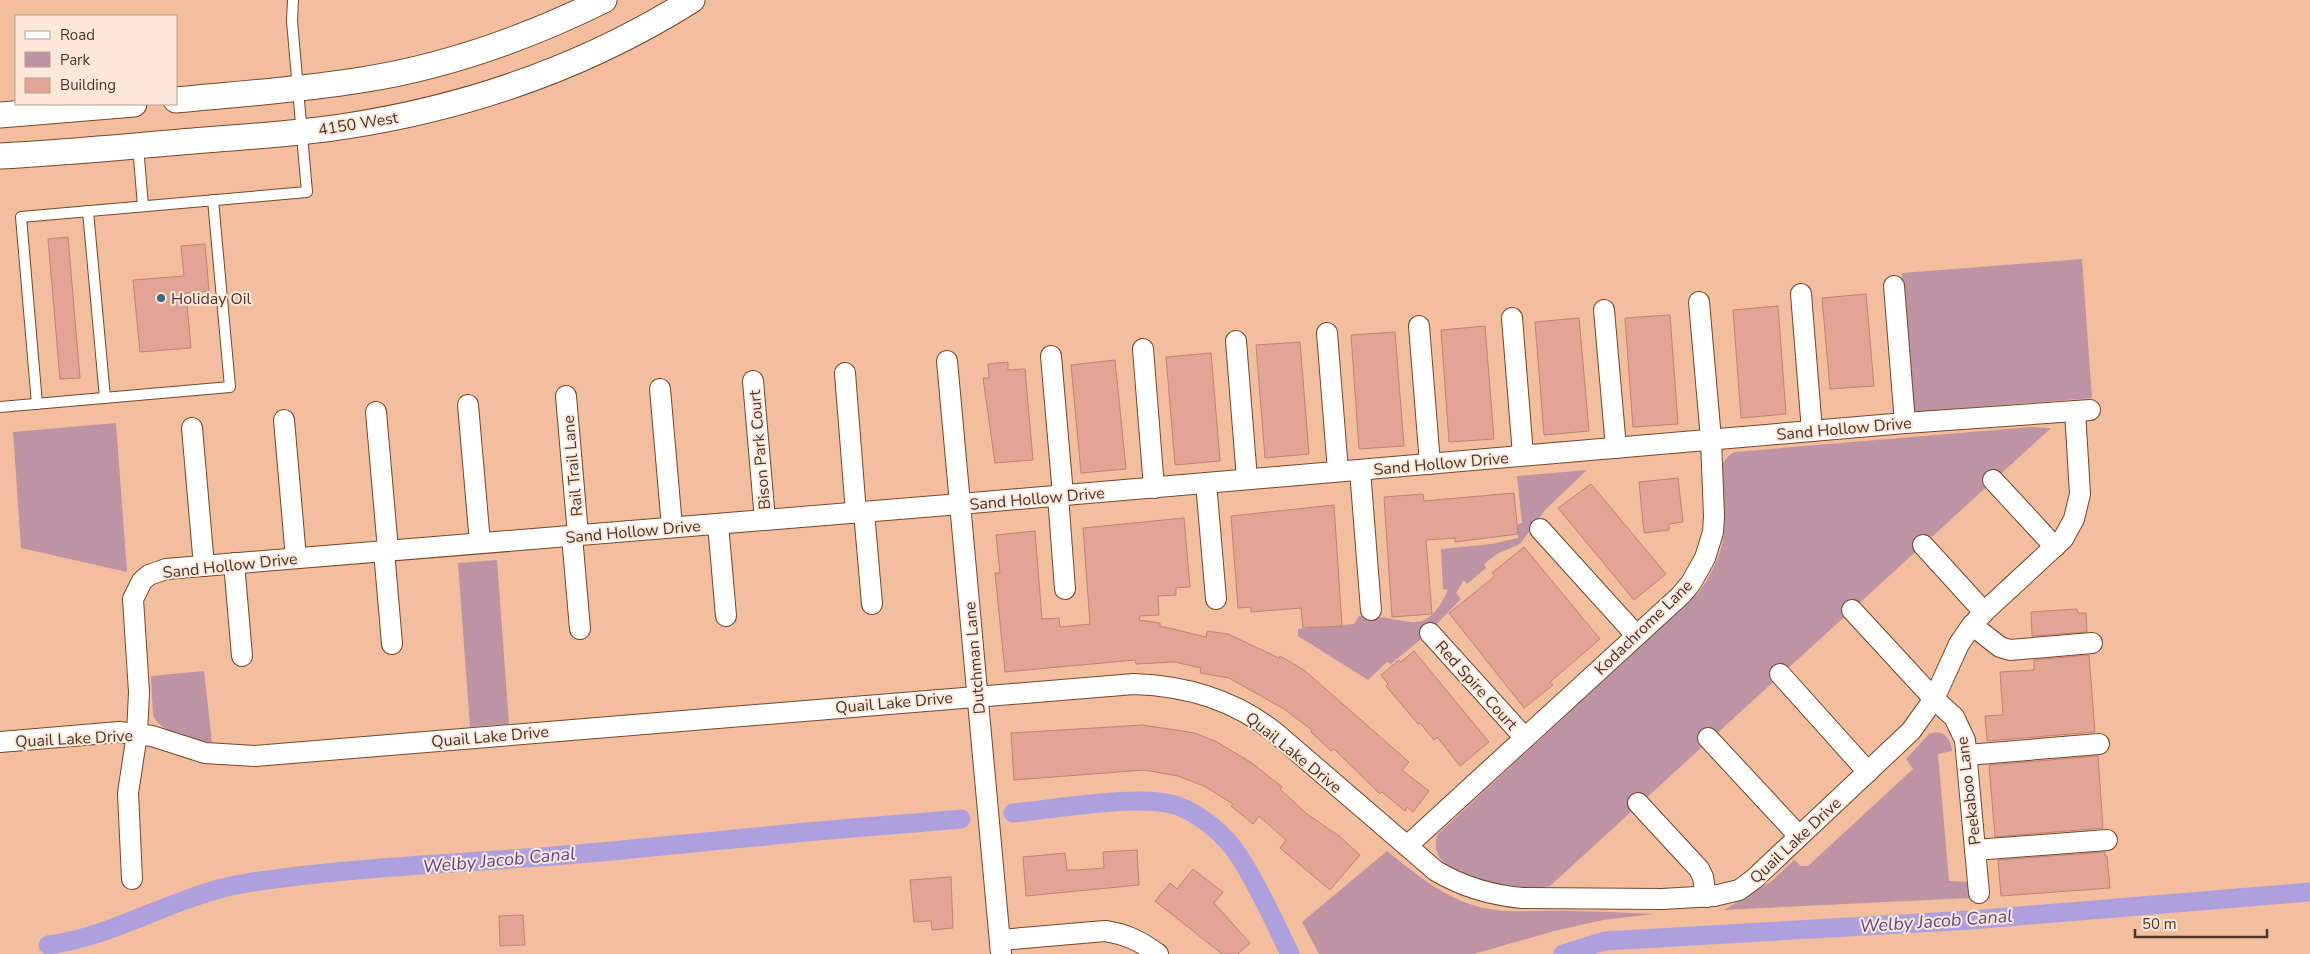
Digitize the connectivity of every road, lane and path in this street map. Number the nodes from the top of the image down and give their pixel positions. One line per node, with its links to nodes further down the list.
1 (293, 0): 4 (lane)
2 (604, 0): 4 (street)
3 (692, 0): 8 (street, 4150 West)
4 (298, 88): 5 (street); 8 (lane)
5 (178, 100)
6 (122, 105): 7 (street)
7 (0, 115)
8 (302, 132): 9 (street, 4150 West); 11 (lane)
9 (138, 145): 10 (street, 4150 West); 12 (lane)
10 (0, 156)
11 (214, 200): 12 (lane); 29 (lane)
12 (143, 206): 13 (lane)
13 (88, 211): 29 (lane); 30 (lane)
14 (1894, 286): 36 (street)
15 (1801, 294): 38 (street)
16 (1699, 302): 39 (street, Kodachrome Lane)
17 (1604, 310): 40 (street)
18 (1512, 318): 41 (street)
19 (1419, 326): 42 (street)
20 (1327, 333): 44 (street)
21 (1236, 341): 45 (street)
22 (1143, 349): 48 (street)
23 (1051, 356): 49 (street)
24 (947, 361): 50 (street, Dutchman Lane)
25 (845, 373): 51 (street)
26 (753, 381): 52 (street, Bison Park Court)
27 (660, 389): 54 (street)
28 (566, 396): 56 (street, Rail Trail Lane)
29 (105, 398): 30 (lane)
30 (37, 404): 32 (lane)
31 (468, 404): 57 (street)
32 (0, 407)
33 (2082, 410): 36 (street, Sand Hollow Drive); 59 (street, Quail Lake Drive)
34 (376, 412): 60 (street)
35 (284, 420): 61 (street)
36 (1905, 422): 38 (street, Sand Hollow Drive)
37 (192, 428): 63 (street)
38 (1812, 431): 39 (street, Sand Hollow Drive)
39 (1711, 439): 40 (street, Sand Hollow Drive); 73 (street, Kodachrome Lane)
40 (1616, 448): 41 (street, Sand Hollow Drive)
41 (1523, 456): 42 (street, Sand Hollow Drive)
42 (1430, 464): 43 (street, Sand Hollow Drive)
43 (1360, 470): 44 (street, Sand Hollow Drive); 67 (street)
44 (1338, 471): 45 (street, Sand Hollow Drive)
45 (1247, 479): 47 (street, Sand Hollow Drive)
46 (1993, 480): 59 (street)
47 (1206, 483): 48 (street, Sand Hollow Drive); 65 (street)
48 (1154, 488): 49 (street, Sand Hollow Drive)
49 (1060, 496): 50 (street, Sand Hollow Drive); 64 (street)
50 (960, 504): 51 (street, Sand Hollow Drive); 78 (street, Dutchman Lane)
51 (860, 512): 52 (street, Sand Hollow Drive); 66 (street)
52 (765, 520): 53 (street, Sand Hollow Drive)
53 (718, 524): 54 (street, Sand Hollow Drive); 69 (street)
54 (672, 528): 56 (street, Sand Hollow Drive)
55 (1540, 529): 73 (street)
56 (575, 536): 57 (street, Sand Hollow Drive); 71 (street, Rail Trail Lane)
57 (480, 543): 60 (street, Sand Hollow Drive)
58 (1923, 545): 70 (street)
59 (2055, 546): 70 (street, Quail Lake Drive)
60 (386, 551): 61 (street, Sand Hollow Drive); 75 (street)
61 (296, 558): 62 (street, Sand Hollow Drive)
62 (234, 563): 63 (street, Sand Hollow Drive); 76 (street)
63 (204, 566): 80 (street, Sand Hollow Drive)
64 (1065, 589)
65 (1216, 598)
66 (872, 604)
67 (1372, 610)
68 (1852, 610): 79 (street, Peekaboo Lane)
69 (726, 616)
70 (1978, 619): 74 (street); 79 (street, Quail Lake Drive)
71 (580, 629)
72 (1430, 633): 81 (street, Red Spire Court)
73 (1636, 635): 81 (street, Kodachrome Lane)
74 (2092, 643)
75 (392, 644)
76 (242, 656)
77 (1780, 674): 86 (street)
78 (977, 696): 80 (street, Quail Lake Drive); 90 (street, Quail Lake Drive); 95 (street, Dutchman Lane)
79 (1934, 699): 85 (street, Peekaboo Lane); 86 (street, Quail Lake Drive)
80 (138, 734): 83 (street, Quail Lake Drive); 92 (street, Sand Hollow Drive)
81 (1525, 738): 90 (street, Kodachrome Lane)
82 (1708, 738): 88 (street)
83 (0, 742)
84 (2099, 744): 85 (street)
85 (1967, 755): 91 (street, Peekaboo Lane)
86 (1868, 772): 88 (street, Quail Lake Drive)
87 (1638, 803): 94 (street)
88 (1799, 836): 94 (street, Quail Lake Drive)
89 (2107, 840): 91 (street)
90 (1407, 846): 94 (street, Quail Lake Drive)
91 (1975, 850): 93 (street, Peekaboo Lane)
92 (132, 879)
93 (1979, 893)
94 (1706, 897)
95 (1000, 947): 96 (street)
96 (1158, 954)

